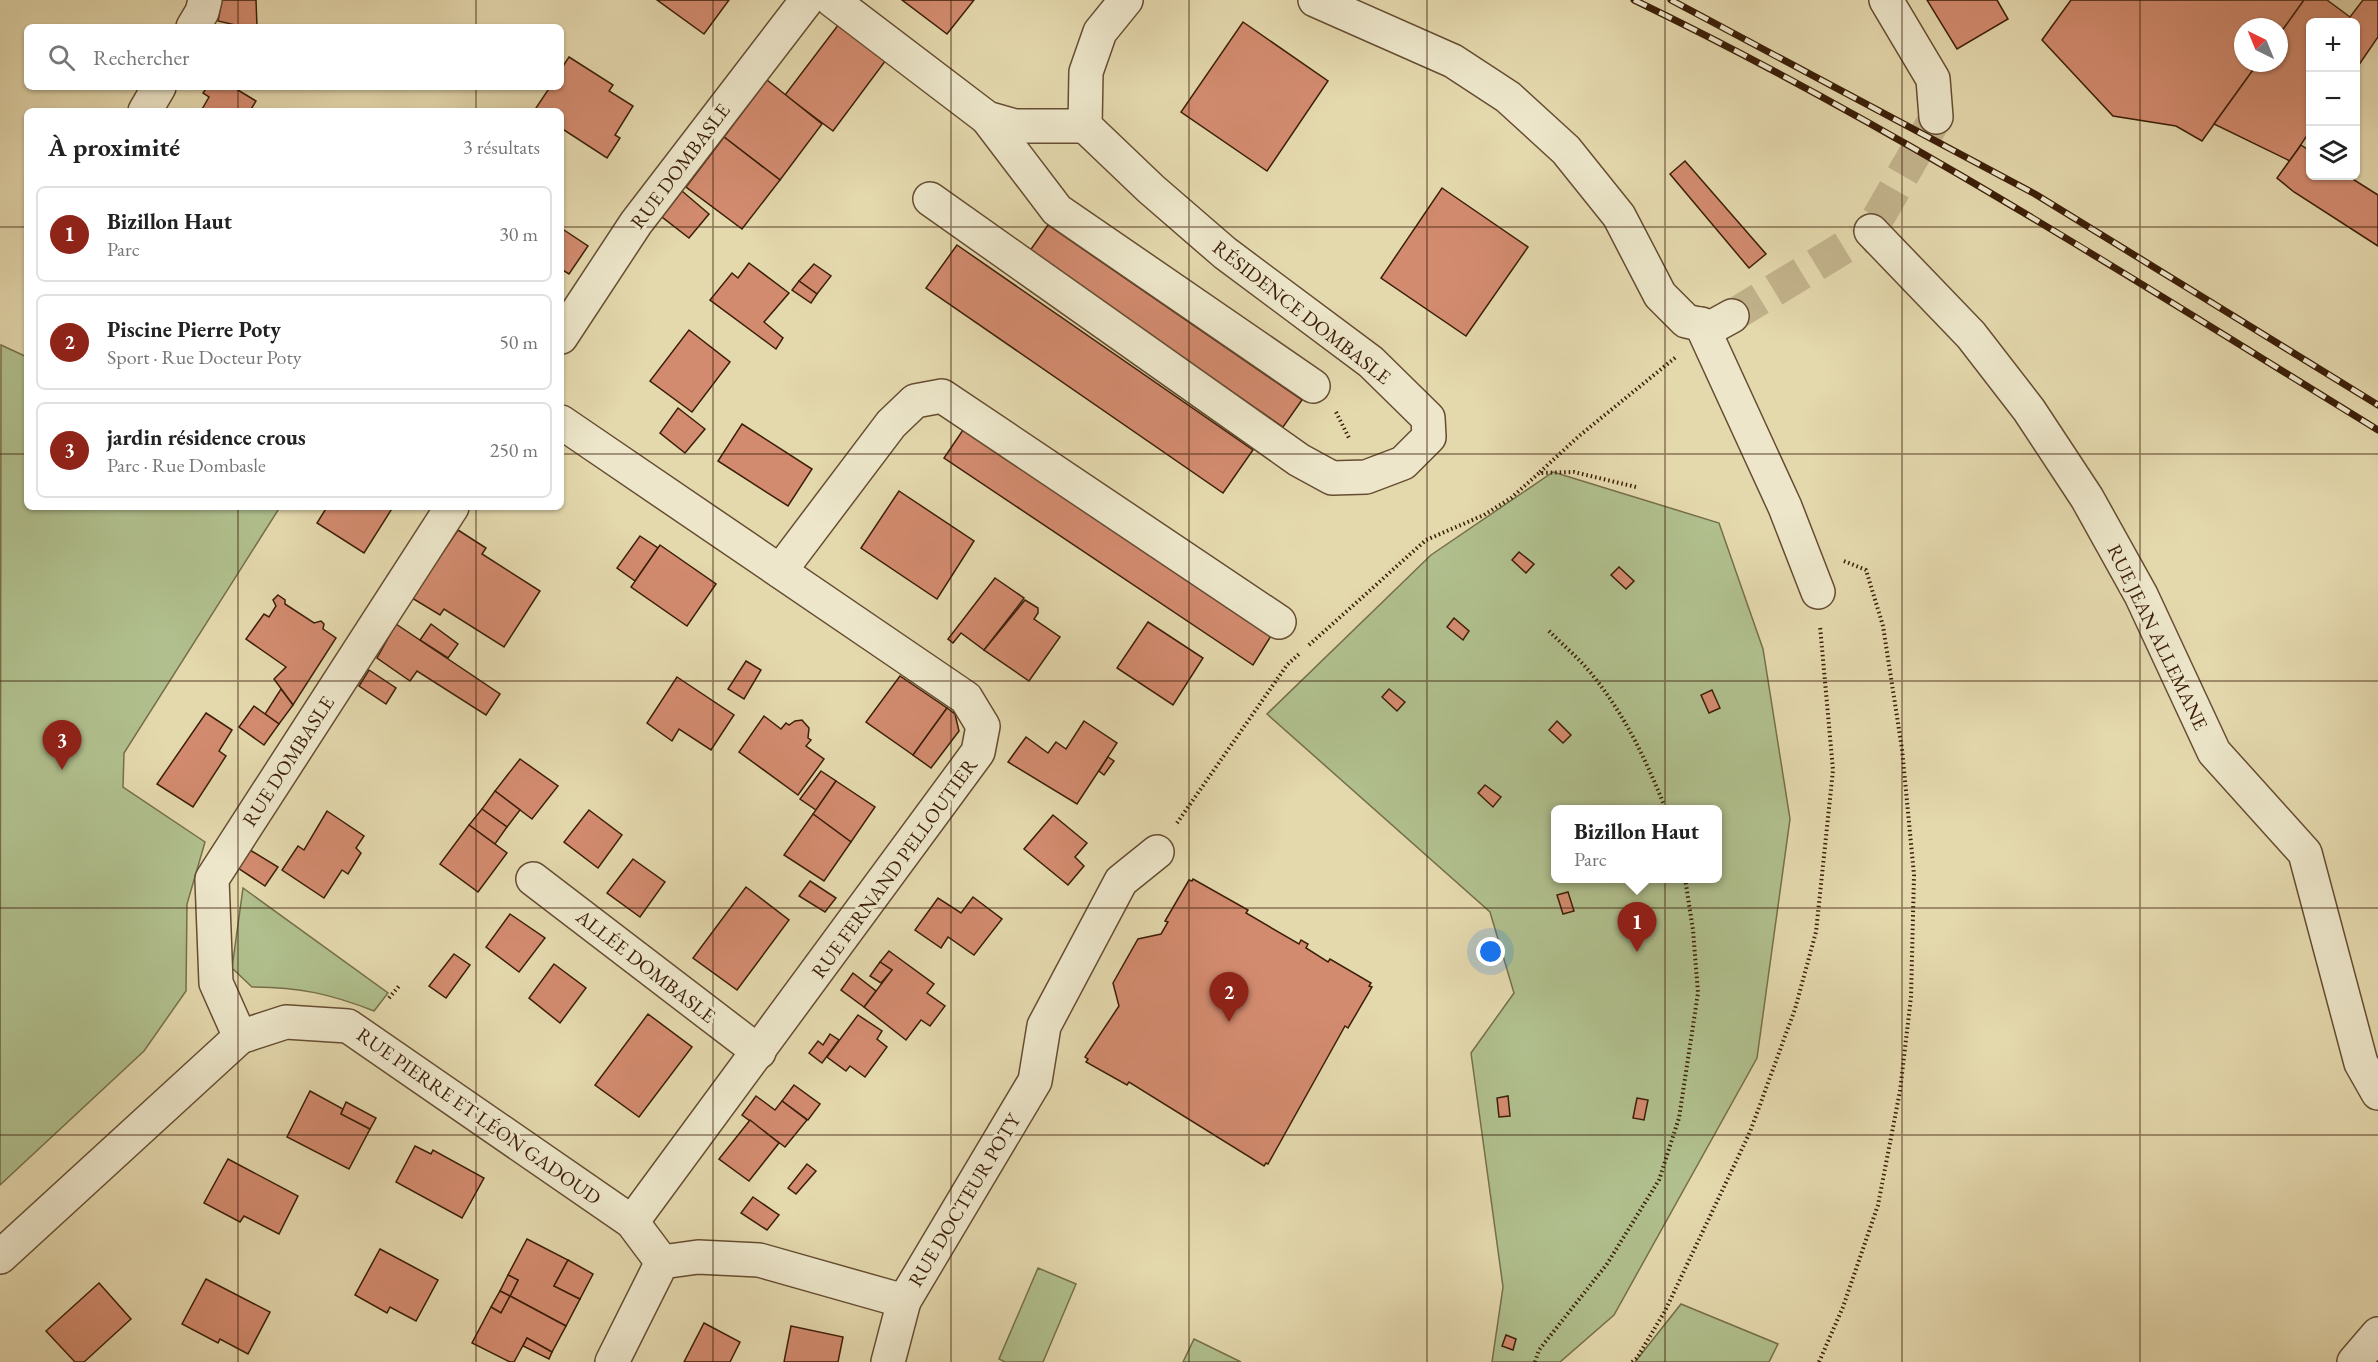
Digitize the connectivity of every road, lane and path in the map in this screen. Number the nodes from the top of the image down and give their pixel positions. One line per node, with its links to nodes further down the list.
1 (205, 0): 7 (street)
2 (807, 0): 17 (street, RUE DOMBASLE)
3 (832, 0): 11 (street)
4 (1126, 0): 12 (street)
5 (1315, 0): 16 (street)
6 (1886, 0): 10 (street)
7 (195, 24)
8 (157, 90): 9 (street)
9 (147, 108)
10 (1936, 117)
11 (987, 118): 12 (street); 18 (street)
12 (1085, 126): 21 (street, RÉSIDENCE DOMBASLE)
13 (930, 199): 21 (street, RÉSIDENCE DOMBASLE)
14 (1869, 229): 37 (street, RUE JEAN ALLEMANE)
15 (1732, 316): 16 (street)
16 (1702, 329): 20 (path); 26 (street)
17 (564, 333)
18 (1313, 386): 21 (path)
19 (564, 424): 25 (street, RUE FERNAND PELLOUTIER)
20 (1539, 473): 22 (path); 30 (path)
21 (1366, 477)
22 (1636, 487)
23 (450, 510): 35 (street, RUE DOMBASLE)
24 (1866, 570): 47 (path)
25 (780, 571): 27 (street); 36 (street, RUE FERNAND PELLOUTIER)
26 (1818, 592): 46 (path)
27 (1279, 622)
28 (1549, 631): 29 (path)
29 (1664, 805)
30 (1157, 852): 41 (street, RUE DOCTEUR POTY)
31 (534, 879): 36 (street, ALLÉE DOMBASLE)
32 (1686, 883): 45 (path)
33 (399, 986): 34 (path)
34 (389, 998)
35 (240, 1037): 38 (street, RUE PIERRE ET LÉON GADOUD); 39 (street, RUE PIERRE ET LÉON GADOUD)
36 (759, 1052): 38 (street, RUE FERNAND PELLOUTIER)
37 (2378, 1093)
38 (632, 1222): 40 (street, RUE PIERRE ET LÉON GADOUD)
39 (0, 1257)
40 (662, 1262): 41 (street, RUE DOCTEUR POTY); 43 (street)
41 (904, 1301): 44 (street)
42 (2378, 1334): 48 (street)
43 (612, 1362)
44 (888, 1362)
45 (1535, 1362)
46 (1632, 1362)
47 (1819, 1362)
48 (2354, 1362)

